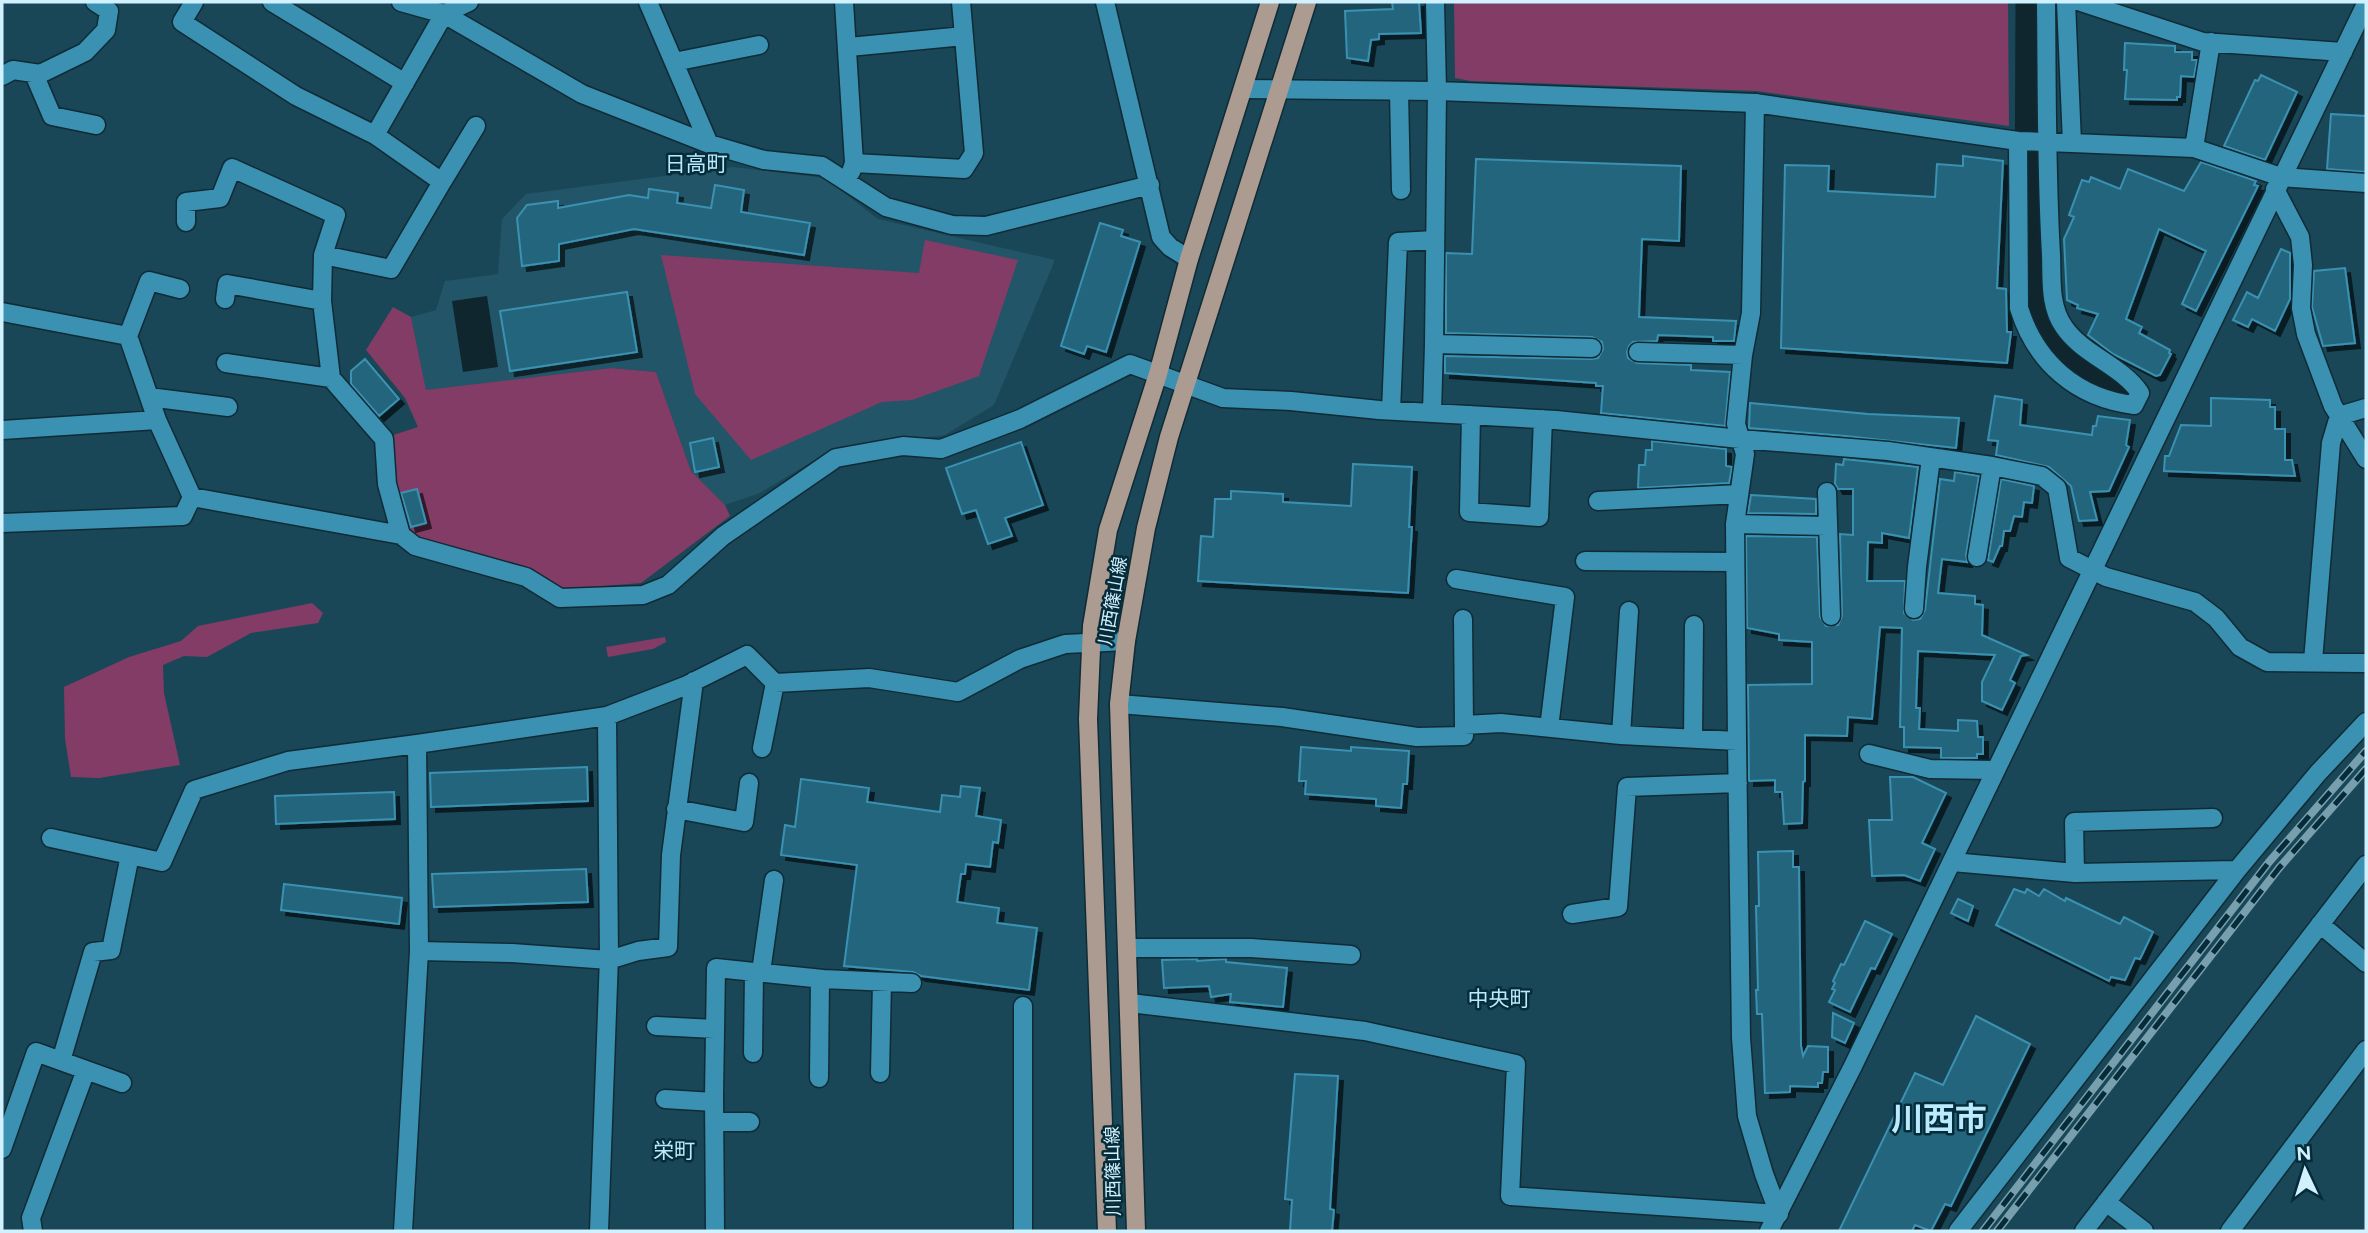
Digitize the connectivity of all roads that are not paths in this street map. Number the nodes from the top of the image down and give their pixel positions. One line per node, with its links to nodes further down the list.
1 (95, 2): 24 (street)
2 (194, 2): 34 (street)
3 (272, 2): 26 (street)
4 (401, 2): 17 (street)
5 (469, 2): 17 (street)
6 (648, 2): 23 (street)
7 (844, 2): 21 (street)
8 (961, 2): 18 (street)
9 (1105, 2): 44 (street)
10 (1270, 2): 27 (main road, 川西篠山線)
11 (1307, 2): 28 (main road, 川西篠山線)
12 (1435, 2): 30 (street)
13 (2046, 2): 35 (street)
14 (2066, 2): 36 (street)
15 (2081, 2): 19 (street)
16 (2366, 4): 22 (street)
17 (444, 14): 26 (street); 37 (street)
18 (964, 36): 21 (street); 39 (street)
19 (2211, 42): 22 (street); 38 (street)
20 (759, 45): 23 (street)
21 (849, 47): 39 (street)
22 (2343, 52): 42 (street)
23 (674, 62): 37 (street)
24 (34, 74): 25 (street); 32 (street)
25 (2, 76)
26 (405, 83): 34 (street)
27 (1243, 89): 28 (street); 49 (main road, 川西篠山線)
28 (1279, 91): 29 (street); 62 (main road, 川西篠山線)
29 (1399, 91): 30 (street); 45 (street)
30 (1437, 91): 31 (street); 47 (street)
31 (1755, 103): 35 (street); 58 (street)
32 (96, 125)
33 (476, 126): 40 (street)
34 (375, 135): 40 (street)
35 (2032, 142): 35 (street); 36 (street)
36 (2072, 143): 38 (street)
37 (709, 144): 41 (street)
38 (2194, 148): 42 (street)
39 (854, 163): 41 (street)
40 (442, 182): 48 (street)
41 (847, 182): 44 (street)
42 (2278, 183): 43 (street); 69 (street); 88 (street)
43 (2366, 183)
44 (1150, 185): 49 (street)
45 (1401, 190)
46 (186, 222): 48 (street)
47 (1435, 240): 55 (street); 66 (street)
48 (323, 255): 52 (street)
49 (1189, 259): 60 (main road, 川西篠山線)
50 (180, 289): 54 (street)
51 (225, 299): 52 (street)
52 (322, 301): 61 (street)
53 (2, 312): 54 (street)
54 (128, 335): 63 (street)
55 (1434, 344): 56 (street); 67 (street)
56 (1592, 348)
57 (1637, 352): 58 (street)
58 (1743, 355): 73 (street)
59 (226, 363): 61 (street)
60 (1158, 374): 62 (street); 84 (street); 96 (main road, 川西篠山線)
61 (331, 378): 84 (street)
62 (1186, 384): 66 (street); 95 (main road, 川西篠山線)
63 (149, 397): 64 (street); 71 (street)
64 (228, 407)
65 (2366, 408): 69 (street)
66 (1391, 411): 67 (street)
67 (1432, 412): 68 (street)
68 (1471, 415): 70 (street); 70 (street)
69 (2339, 416): 75 (street); 97 (street)
70 (1543, 419): 73 (street)
71 (157, 420): 72 (street); 79 (street)
72 (2, 430)
73 (1740, 439): 74 (street); 78 (street)
74 (1931, 458): 76 (street); 90 (street)
75 (2366, 459)
76 (1992, 466): 85 (street); 88 (street)
77 (1827, 492): 83 (street)
78 (1739, 495): 80 (street); 82 (street)
79 (192, 497): 81 (street); 84 (street)
80 (1598, 501)
81 (2, 523)
82 (1735, 524): 83 (street); 87 (street)
83 (1828, 526): 92 (street)
84 (401, 535)
85 (1977, 557)
86 (1585, 561): 87 (street)
87 (1735, 562): 108 (street)
88 (2091, 570): 97 (street); 112 (street)
89 (1457, 579): 105 (street)
90 (1914, 609)
91 (1629, 611): 106 (street)
92 (1831, 616)
93 (1464, 619): 104 (street)
94 (1694, 625): 107 (street)
95 (1126, 641): 96 (street); 101 (main road, 川西篠山線)
96 (1091, 643): 100 (street); 159 (main road, 川西篠山線)
97 (2313, 661): 98 (street)
98 (2366, 663)
99 (694, 681): 100 (street); 102 (street); 115 (street)
100 (775, 683): 110 (street)
101 (1119, 704): 104 (street); 126 (main road, 川西篠山線)
102 (607, 716): 109 (street); 129 (street)
103 (2366, 722): 121 (street)
104 (1464, 725): 105 (street)
105 (1549, 728): 106 (street)
106 (1621, 735): 107 (street)
107 (1693, 739): 108 (street)
108 (1737, 741): 114 (street)
109 (417, 744): 118 (street); 127 (street)
110 (762, 748)
111 (1869, 754): 112 (street)
112 (1996, 770): 119 (street)
113 (749, 783): 115 (street)
114 (1738, 783): 124 (street); 153 (street)
115 (676, 809): 129 (street)
116 (2213, 818): 122 (street)
117 (51, 838): 118 (street)
118 (130, 855): 141 (street)
119 (1952, 862): 122 (street); 153 (street)
120 (2366, 865): 125 (street)
121 (2237, 870): 122 (street); 162 (street)
122 (2075, 873)
123 (774, 880): 131 (street)
124 (1572, 914)
125 (2320, 924): 130 (street); 152 (street)
126 (1128, 948): 128 (street); 135 (main road, 川西篠山線)
127 (419, 951): 129 (street); 155 (street)
128 (1351, 955)
129 (609, 960): 156 (street)
130 (2366, 963)
131 (758, 972): 132 (street); 138 (street); 140 (street)
132 (820, 979): 133 (street); 144 (street)
133 (882, 982): 134 (street); 143 (street)
134 (912, 983)
135 (1130, 1003): 153 (street); 160 (main road, 川西篠山線)
136 (1023, 1006): 158 (street)
137 (656, 1026): 138 (street)
138 (715, 1029): 147 (street)
139 (2366, 1050): 165 (street)
140 (753, 1053)
141 (61, 1061): 142 (street); 150 (street)
142 (86, 1070): 145 (street); 154 (street)
143 (880, 1073)
144 (819, 1078)
145 (122, 1083)
146 (665, 1099): 147 (street)
147 (714, 1102): 148 (street)
148 (714, 1122): 149 (street); 157 (street)
149 (750, 1122)
150 (5, 1128): 151 (street)
151 (2, 1149)
152 (2106, 1202): 163 (street); 164 (street)
153 (1779, 1214): 161 (street)
154 (33, 1231)
155 (402, 1231)
156 (599, 1231)
157 (715, 1231)
158 (1023, 1231)
159 (1107, 1231)
160 (1136, 1231)
161 (1769, 1231)
162 (1958, 1231)
163 (2084, 1231)
164 (2144, 1231)
165 (2230, 1231)

